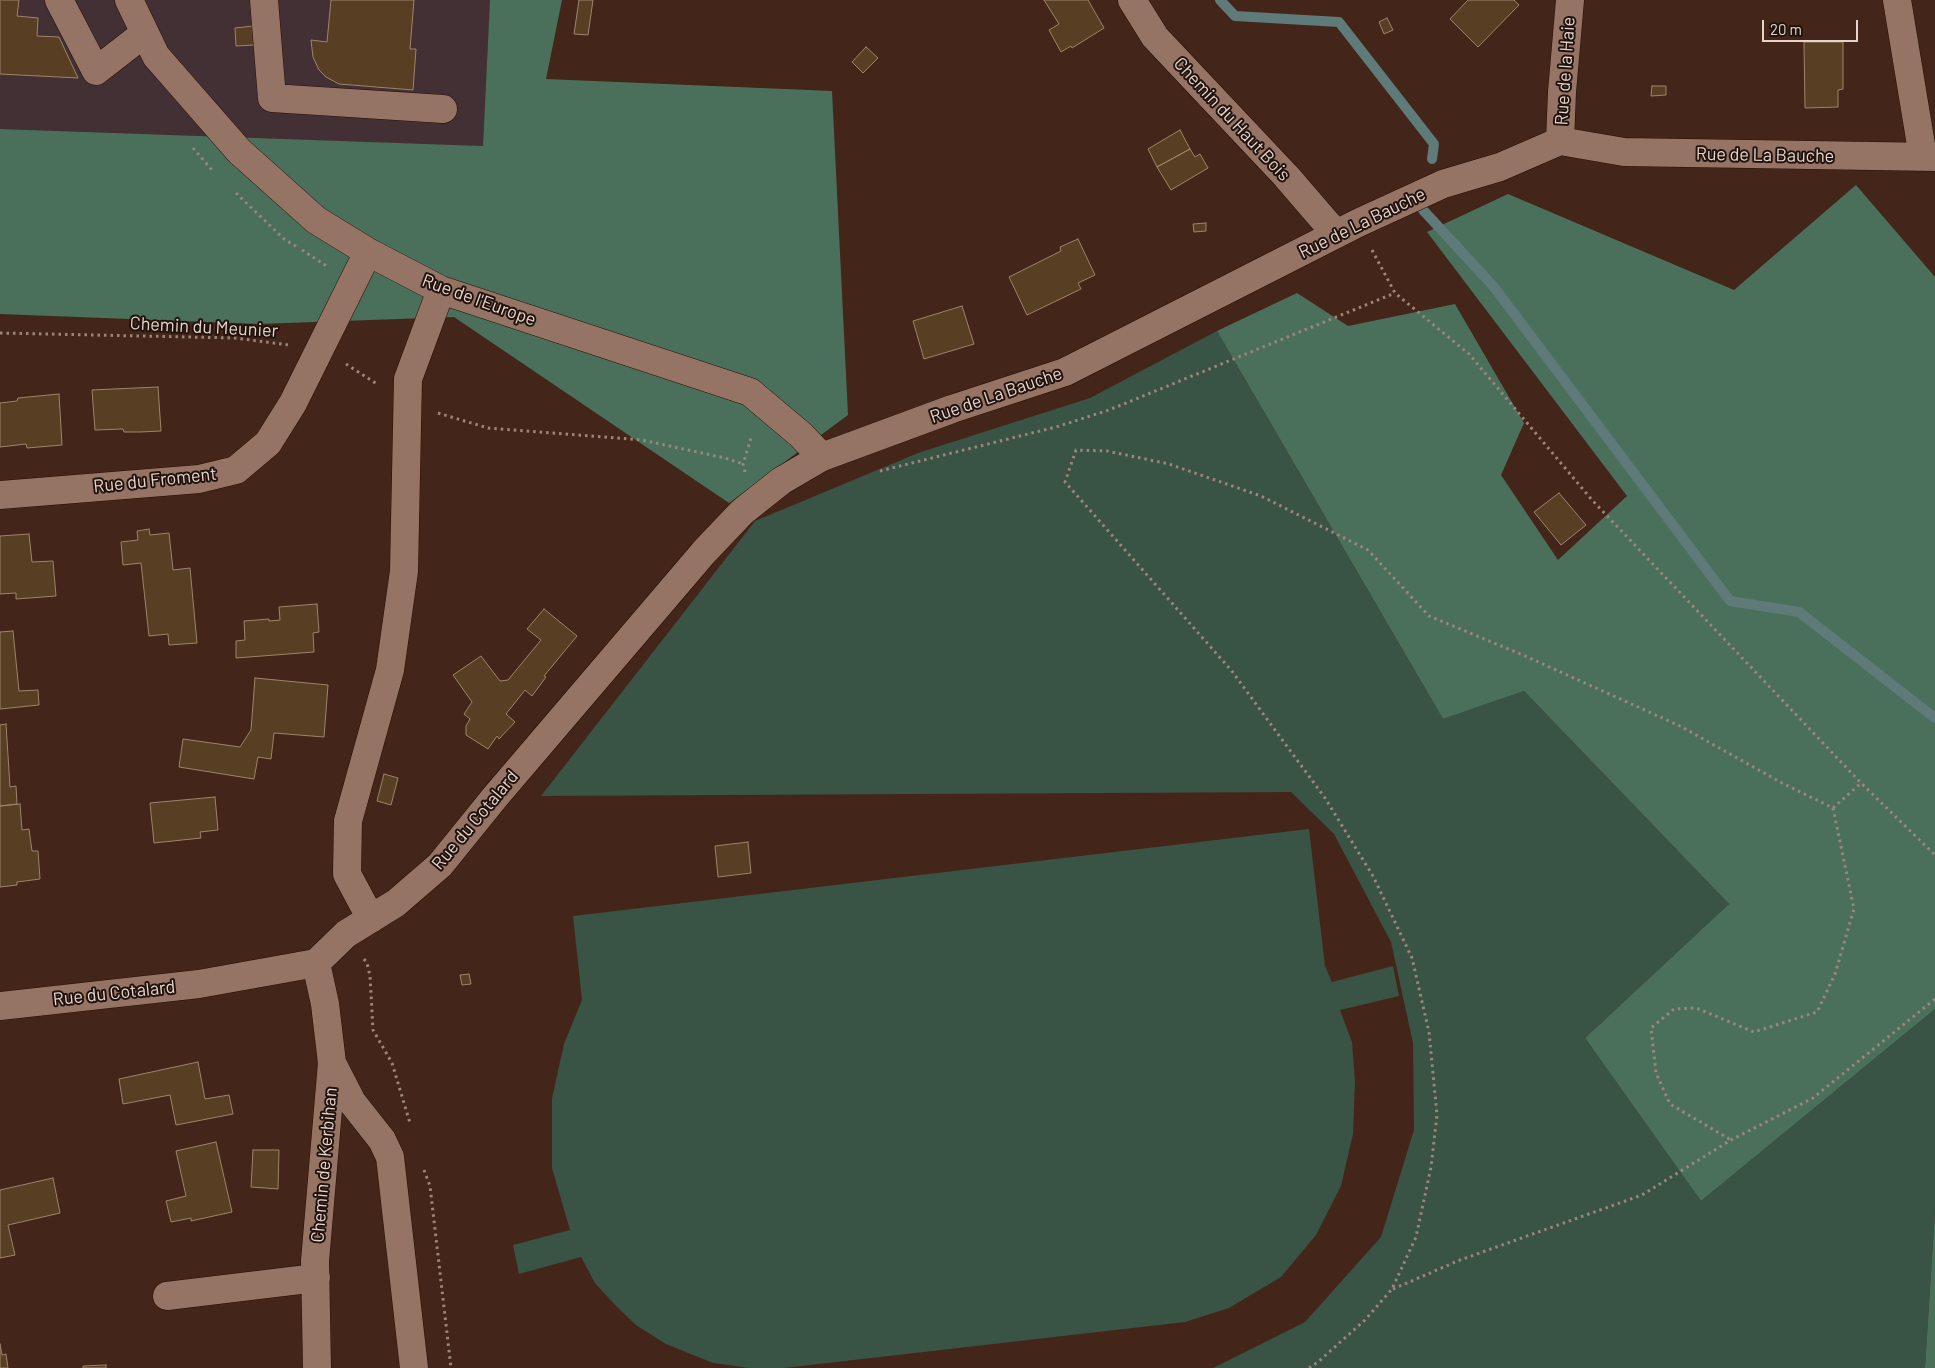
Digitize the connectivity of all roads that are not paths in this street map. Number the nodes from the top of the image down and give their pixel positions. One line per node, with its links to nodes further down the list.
1 (59, 0): 7 (street)
2 (129, 0): 7 (street, Rue de l'Europe)
3 (264, 0): 8 (street)
4 (1132, 0): 11 (street, Chemin du Haut Bois)
5 (1570, 0): 9 (street, Rue de la Haie)
6 (1897, 0): 10 (street)
7 (145, 34): 12 (street, Rue de l'Europe)
8 (443, 109)
9 (1560, 141): 10 (street, Rue de La Bauche); 11 (street, Rue de La Bauche)
10 (1929, 157)
11 (1347, 228): 14 (street, Rue de La Bauche)
12 (368, 252): 13 (street, Rue de l'Europe); 15 (street, Rue du Froment)
13 (441, 290): 14 (street, Rue de l'Europe); 16 (street)
14 (822, 457): 16 (street, Rue du Cotalard)
15 (0, 496)
16 (371, 919): 17 (street, Rue du Cotalard)
17 (316, 963): 18 (street, Rue du Cotalard); 19 (street, Chemin de Kerbihan)
18 (0, 1006)
19 (332, 1063): 20 (street); 21 (street, Chemin de Kerbihan)
20 (373, 1128): 21 (street); 25 (street)
21 (325, 1142): 22 (street, Chemin de Kerbihan)
22 (316, 1278): 23 (street); 24 (street, Chemin de Kerbihan)
23 (167, 1296)
24 (317, 1368)
25 (414, 1368)

